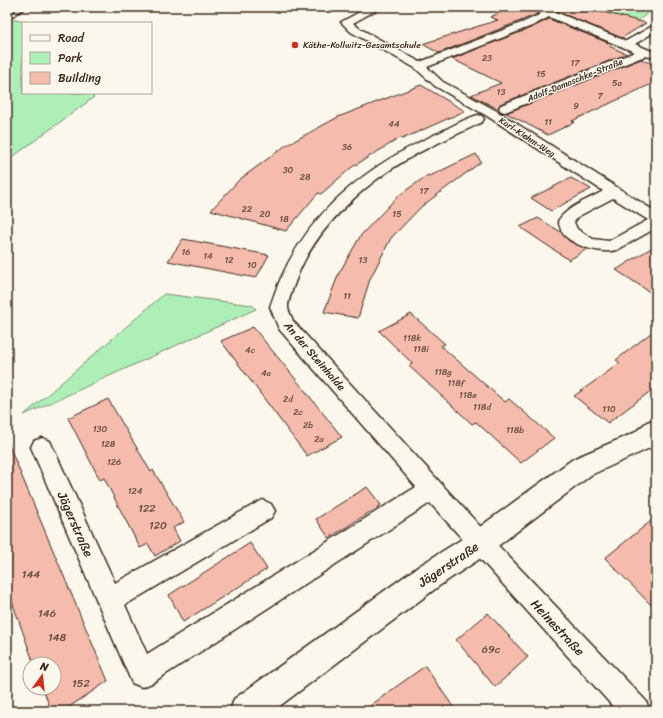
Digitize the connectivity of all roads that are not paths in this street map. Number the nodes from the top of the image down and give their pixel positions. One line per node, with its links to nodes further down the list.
1 (24, 7): 5 (lane)
2 (377, 7): 10 (street)
3 (533, 7): 4 (street, Adolf-Damaschke-Straße)
4 (550, 13): 7 (street, Adolf-Damaschke-Straße); 10 (street)
5 (7, 20)
6 (656, 27): 7 (street)
7 (627, 45): 8 (street, Adolf-Damaschke-Straße)
8 (644, 52): 9 (street, Adolf-Damaschke-Straße); 11 (street, Adolf-Damaschke-Straße)
9 (656, 57)
10 (419, 66): 13 (street, Karl-Kiehm-Weg)
11 (505, 108)
12 (478, 119): 17 (street, An der Steinhalde)
13 (613, 192): 14 (street, Karl-Kiehm-Weg); 14 (street, Karl-Kiehm-Weg)
14 (656, 220)
15 (656, 429): 19 (street, Jägerstraße)
16 (42, 447): 20 (street, Jägerstraße)
17 (432, 489): 19 (street, An der Steinhalde); 20 (street, Jägerstraße)
18 (263, 511): 20 (street)
19 (480, 543): 21 (street, Jägerstraße); 22 (street, Heinestraße)
20 (109, 600)
21 (246, 711)
22 (636, 711)

